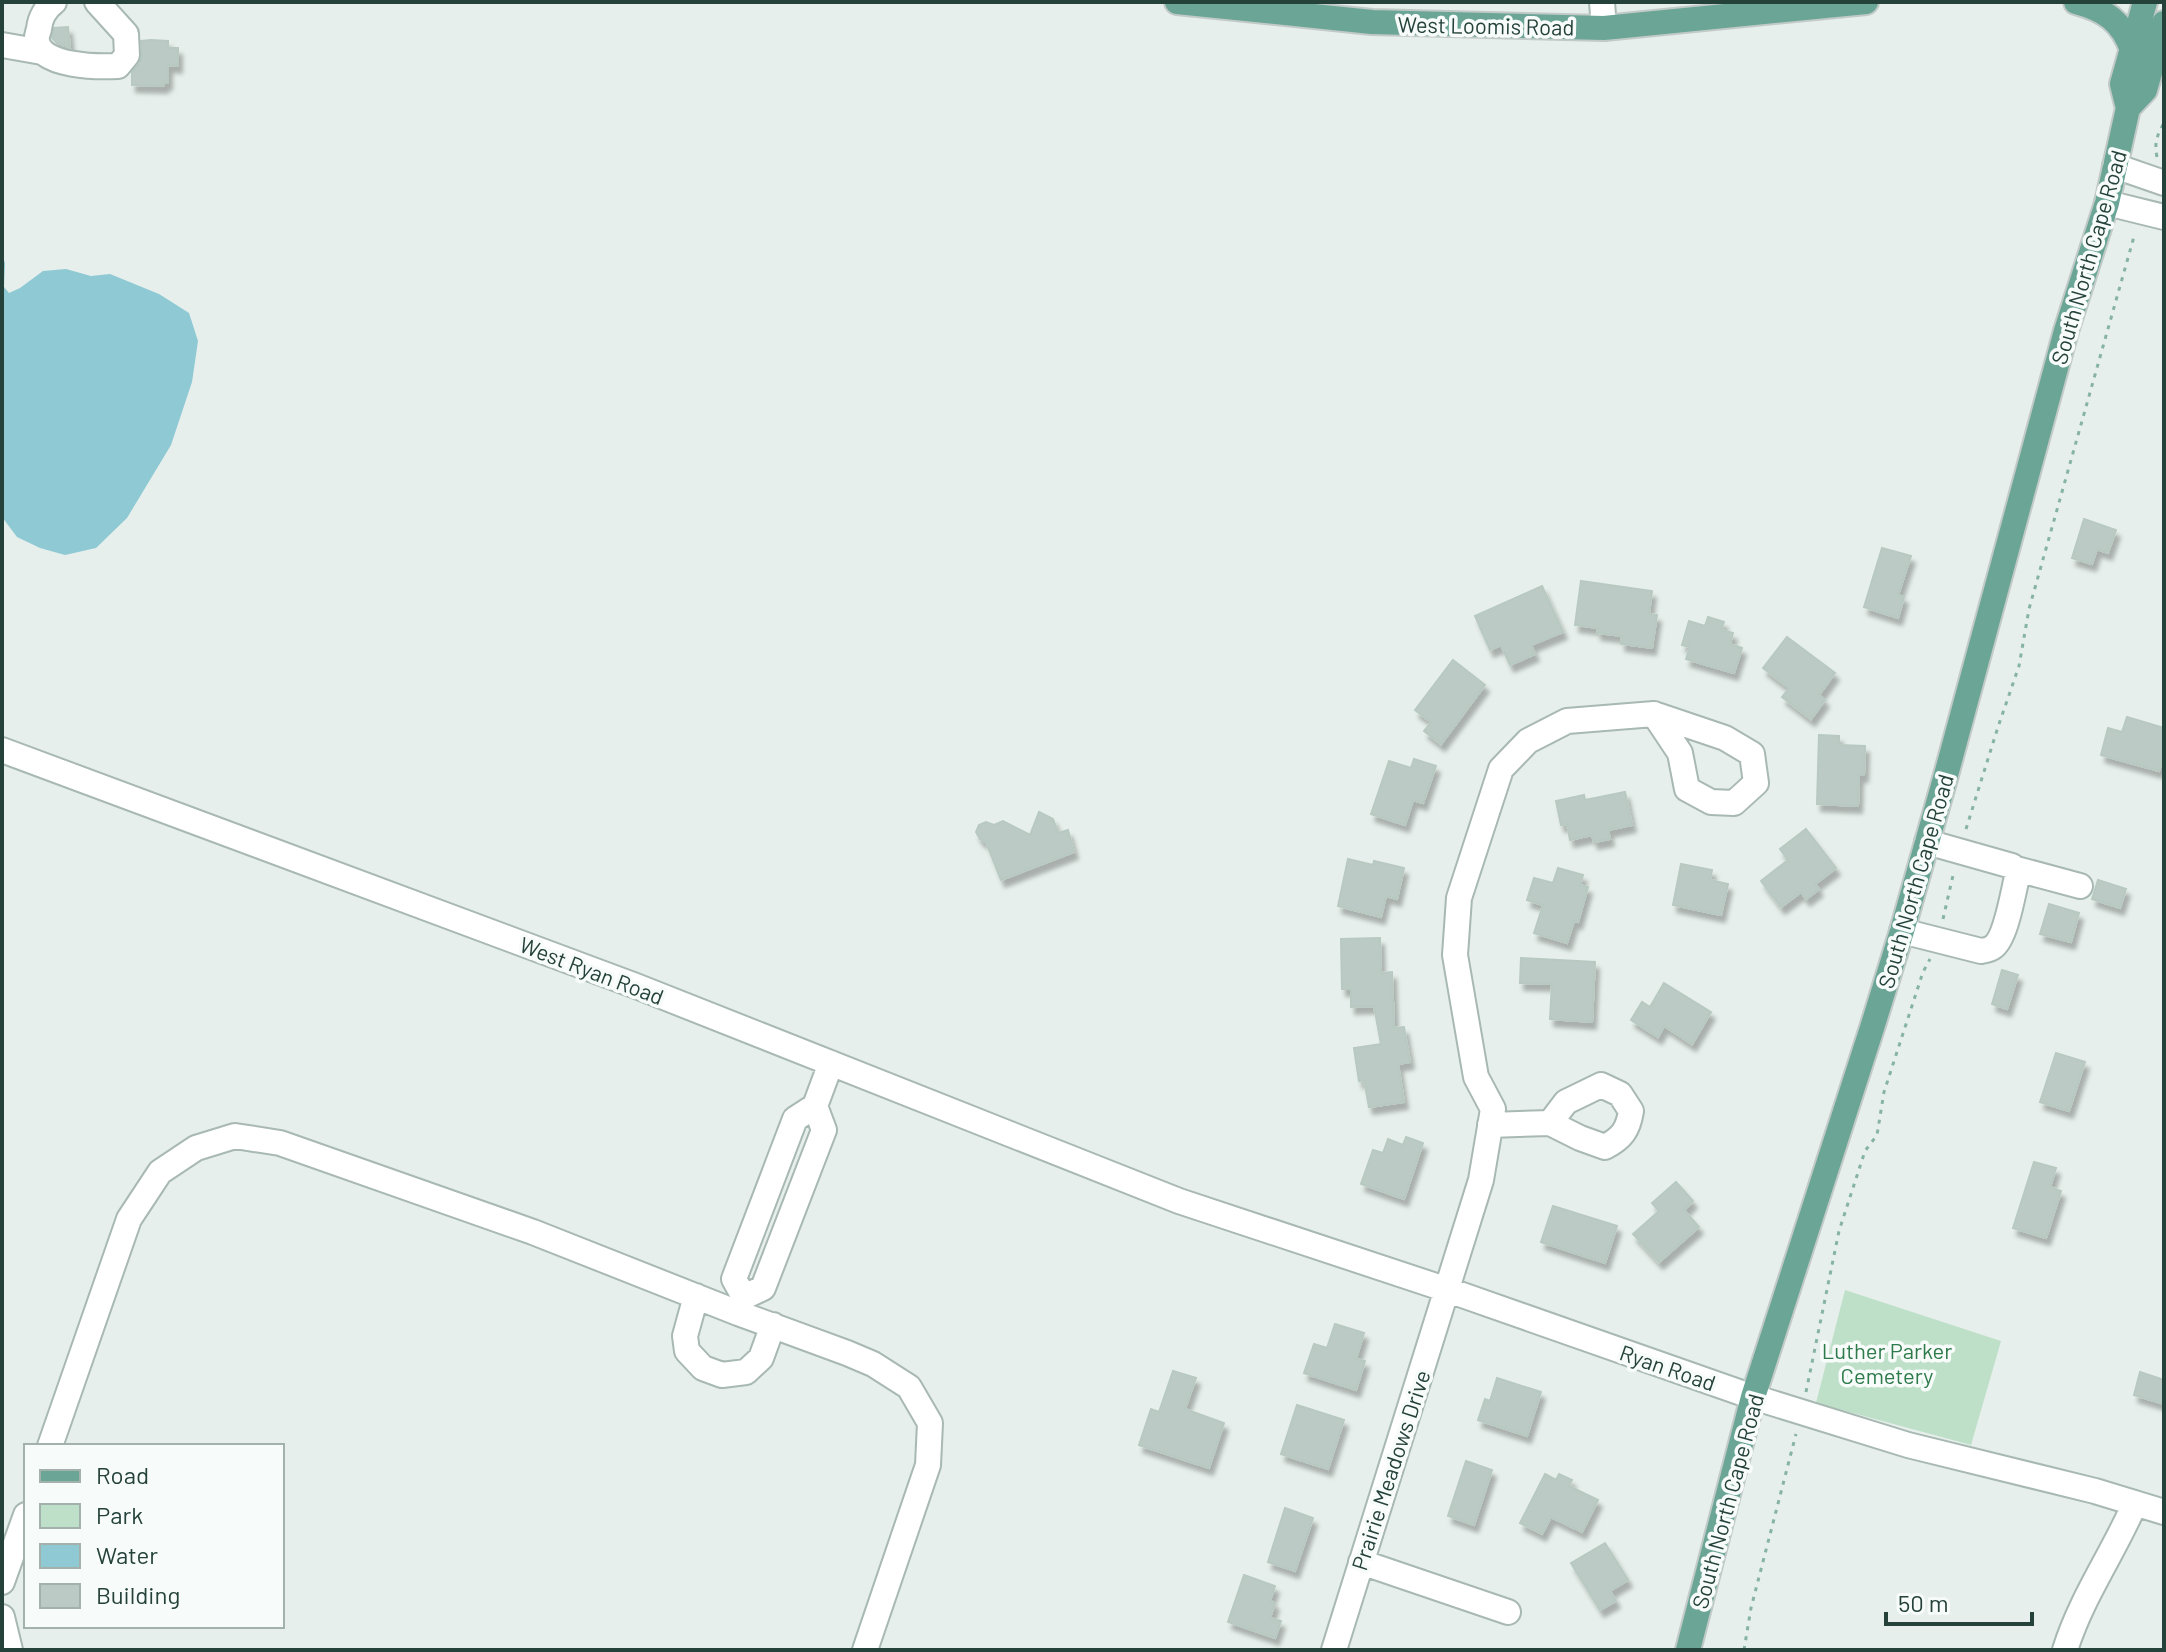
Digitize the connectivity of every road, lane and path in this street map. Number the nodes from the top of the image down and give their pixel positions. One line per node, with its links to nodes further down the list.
1 (54, 2): 12 (street)
2 (97, 2): 12 (street)
3 (1177, 2): 9 (main road, West Loomis Road)
4 (1602, 2): 9 (street)
5 (1866, 2): 9 (main road, West Loomis Road)
6 (2076, 2): 11 (main road)
7 (2145, 2): 11 (main road, South North Cape Road)
8 (2164, 23): 13 (main road, South North Cape Road)
9 (1604, 28)
10 (2, 45): 12 (street)
11 (2132, 50): 13 (main road, South North Cape Road)
12 (42, 52)
13 (2128, 108): 15 (main road, South North Cape Road)
14 (2164, 123): 16 (path)
15 (2115, 166): 16 (street); 17 (main road, South North Cape Road)
16 (2160, 173)
17 (2107, 203): 18 (street); 22 (main road, South North Cape Road)
18 (2164, 217)
19 (2136, 230): 23 (path)
20 (1654, 714): 30 (street)
21 (2, 750): 28 (street, West Ryan Road)
22 (1927, 842): 23 (street); 26 (main road, South North Cape Road)
23 (1960, 850): 24 (street); 27 (path)
24 (2013, 868): 25 (street); 27 (street)
25 (2080, 886)
26 (1902, 931): 27 (street); 36 (main road, South North Cape Road)
27 (1938, 942): 37 (path)
28 (831, 1063): 31 (street, West Ryan Road); 34 (street)
29 (1550, 1123): 30 (street)
30 (1490, 1125): 32 (street, Prairie Meadows Drive)
31 (1179, 1201): 32 (street, Ryan Road)
32 (1448, 1290): 36 (street, Ryan Road); 43 (street, Prairie Meadows Drive)
33 (696, 1296): 34 (street); 35 (street); 39 (street)
34 (741, 1305): 35 (street)
35 (773, 1325): 48 (street)
36 (1753, 1397): 40 (street, Ryan Road); 50 (main road, South North Cape Road)
37 (1805, 1400)
38 (1798, 1428): 51 (path)
39 (51, 1444)
40 (2135, 1503): 41 (street, Ryan Road); 52 (street)
41 (2164, 1512)
42 (24, 1521): 44 (street)
43 (1361, 1562): 45 (street); 49 (street, Prairie Meadows Drive)
44 (2, 1582)
45 (1508, 1612)
46 (2, 1617): 47 (street)
47 (10, 1650)
48 (865, 1650)
49 (1334, 1650)
50 (1688, 1650)
51 (1744, 1650)
52 (2065, 1650)

